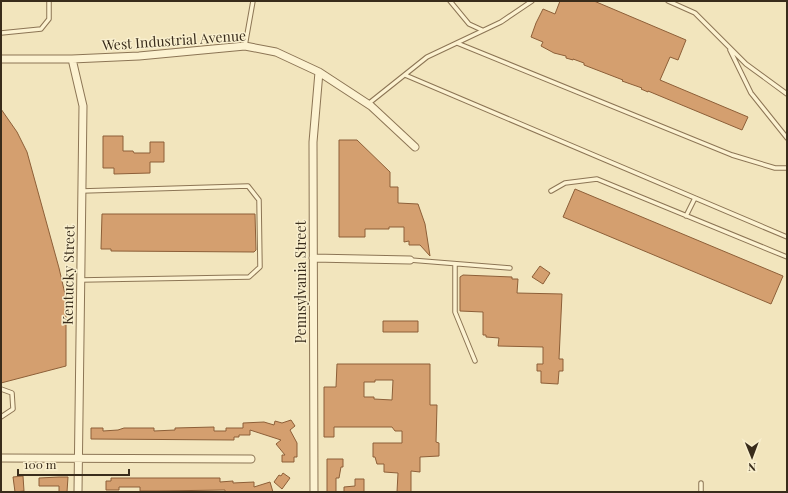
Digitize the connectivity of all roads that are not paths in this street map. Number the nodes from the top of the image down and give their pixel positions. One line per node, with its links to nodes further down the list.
1 (49, 1): 7 (lane)
2 (253, 1): 9 (lane)
3 (450, 1): 6 (lane)
4 (532, 1): 6 (lane)
5 (668, 1): 10 (lane)
6 (482, 30): 8 (lane)
7 (1, 33)
8 (457, 43): 14 (lane); 19 (lane)
9 (245, 46): 12 (street, West Industrial Avenue); 13 (street, West Industrial Avenue)
10 (728, 47): 15 (lane); 17 (lane)
11 (1, 59): 12 (street, West Industrial Avenue)
12 (72, 59): 20 (street, Kentucky Street)
13 (318, 72): 16 (street, West Industrial Avenue); 26 (street, Pennsylvania Street)
14 (405, 75): 16 (lane); 22 (lane)
15 (787, 94)
16 (368, 104): 18 (street, West Industrial Avenue)
17 (787, 138)
18 (415, 147)
19 (787, 168)
20 (82, 191): 30 (street, Kentucky Street); 30 (lane)
21 (551, 191): 23 (lane)
22 (695, 198): 23 (lane); 24 (lane)
23 (686, 216): 25 (lane)
24 (787, 237)
25 (787, 257)
26 (313, 258): 27 (street); 39 (street, Pennsylvania Street)
27 (410, 260): 28 (lane)
28 (455, 264): 29 (lane); 31 (lane)
29 (510, 268)
30 (81, 280): 35 (street, Kentucky Street)
31 (475, 361)
32 (1, 389): 33 (lane)
33 (1, 417)
34 (1, 458): 35 (street)
35 (78, 459): 36 (street); 38 (street, Kentucky Street)
36 (252, 459)
37 (701, 483): 40 (lane)
38 (78, 492)
39 (314, 492)
40 (701, 492)

